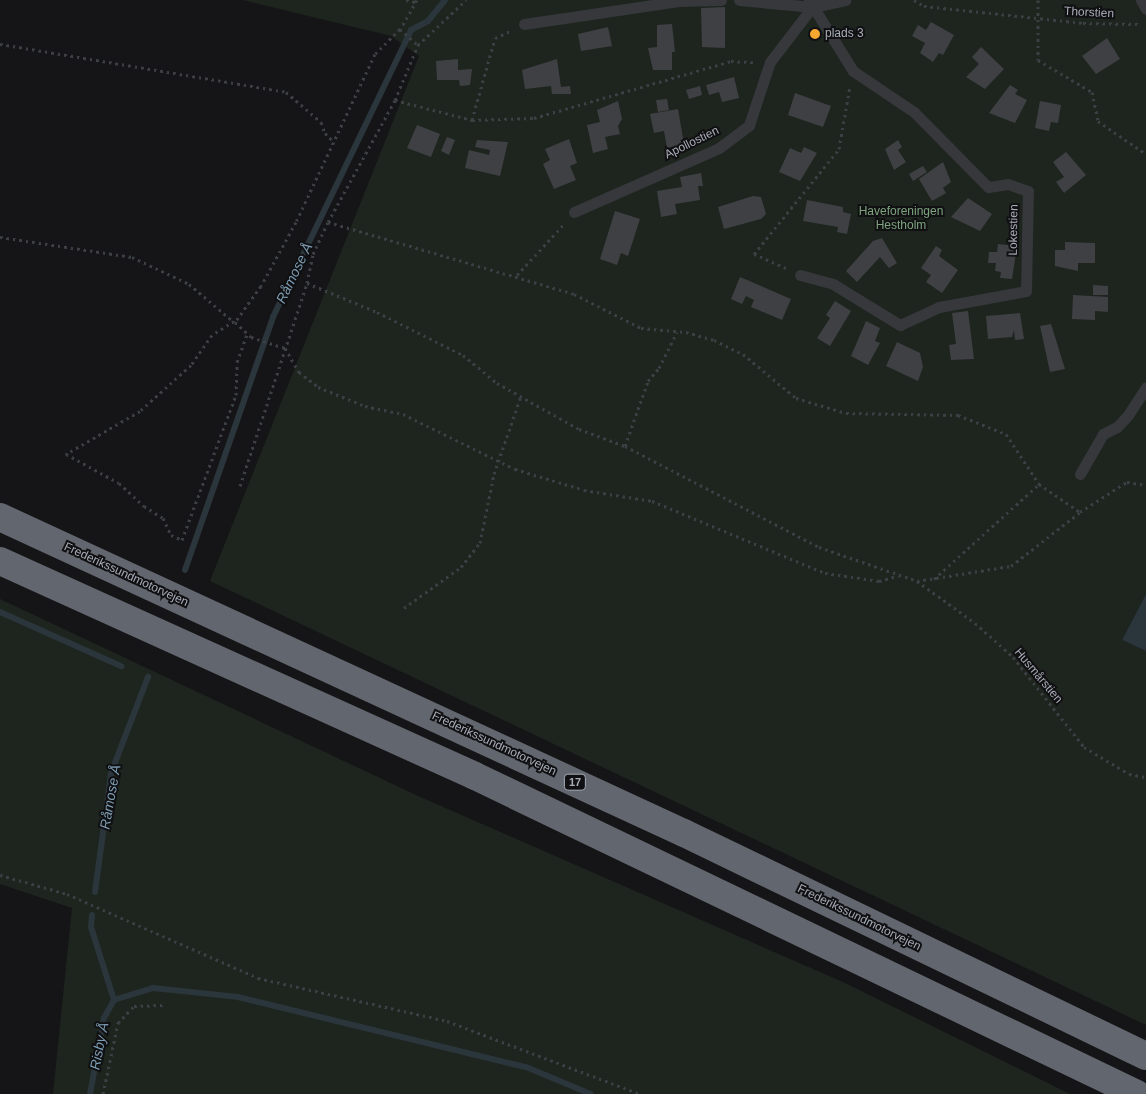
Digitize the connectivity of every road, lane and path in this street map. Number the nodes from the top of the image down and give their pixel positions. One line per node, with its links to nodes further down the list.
1 (406, 0): 9 (path)
2 (466, 0): 17 (path)
3 (721, 0): 13 (lane)
4 (739, 0): 10 (lane)
5 (845, 0): 10 (lane)
6 (914, 0): 12 (path, Thorstien)
7 (1038, 0): 12 (path)
8 (1141, 0): 11 (lane)
9 (416, 1): 15 (path)
10 (811, 2): 18 (lane, Apollostien); 19 (lane, Lokestien)
11 (1146, 9)
12 (1036, 18): 14 (path, Thorstien); 23 (path)
13 (524, 24): 21 (path)
14 (1146, 24)
15 (400, 29): 17 (path); 22 (path)
16 (0, 44): 22 (path)
17 (418, 45): 20 (path)
18 (770, 62): 21 (path); 24 (lane, Apollostien)
19 (853, 71): 28 (path); 28 (lane, Lokestien)
20 (394, 100): 21 (path); 25 (path)
21 (472, 120)
22 (334, 142): 30 (path)
23 (1146, 154)
24 (574, 212): 27 (path)
25 (328, 222): 27 (path); 29 (path)
26 (0, 237): 30 (path)
27 (517, 275): 31 (path)
28 (800, 275)
29 (307, 283): 33 (path); 35 (path)
30 (234, 322): 32 (path); 32 (path)
31 (677, 332): 36 (path); 39 (path)
32 (247, 335): 33 (path)
33 (285, 348): 37 (path); 41 (path)
34 (1146, 387): 38 (lane)
35 (521, 396): 36 (path); 37 (path)
36 (625, 446): 45 (path)
37 (498, 461): 45 (path); 48 (path)
38 (1080, 474)
39 (1039, 484): 42 (path); 46 (path)
40 (1146, 485): 42 (path)
41 (240, 486)
42 (1080, 512): 46 (path)
43 (0, 517): 52 (highway, Frederikssundmotorvejen / 17)
44 (0, 561): 55 (highway)
45 (898, 576): 47 (path)
46 (934, 579): 47 (path)
47 (917, 581): 49 (path, Husmårstien)
48 (404, 608)
49 (1146, 777)
50 (0, 875): 54 (path)
51 (164, 1005): 53 (path)
52 (1146, 1056)
53 (103, 1094)
54 (640, 1094)
55 (1137, 1094)

